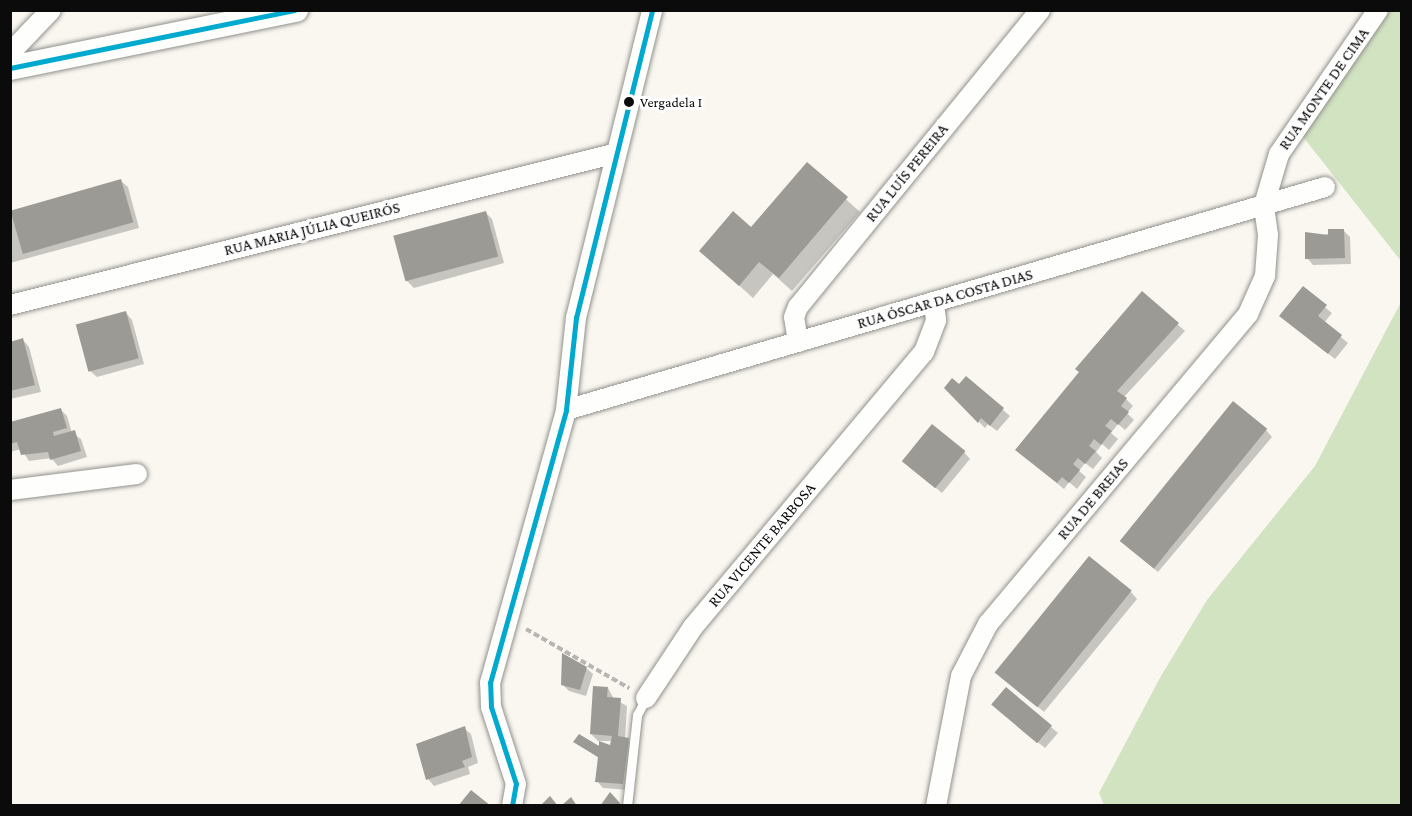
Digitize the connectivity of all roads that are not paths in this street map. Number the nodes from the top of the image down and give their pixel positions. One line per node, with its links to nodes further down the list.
1 (51, 10): 6 (street)
2 (297, 10): 7 (street)
3 (652, 10): 8 (street)
4 (1040, 10): 13 (street, RUA LUÍS PEREIRA)
5 (1378, 10): 10 (street, RUA MONTE DE CIMA)
6 (10, 53)
7 (10, 68)
8 (613, 154): 12 (street, RUA MARIA JÚLIA QUEIRÓS); 14 (street)
9 (1325, 187): 10 (street, RUA ÓSCAR DA COSTA DIAS)
10 (1264, 205): 11 (street, RUA ÓSCAR DA COSTA DIAS); 20 (street, RUA DE BREIAS)
11 (934, 303): 13 (street, RUA ÓSCAR DA COSTA DIAS); 17 (street, RUA VICENTE BARBOSA)
12 (10, 305)
13 (798, 342): 14 (street, RUA ÓSCAR DA COSTA DIAS)
14 (566, 410): 18 (street)
15 (137, 474): 16 (street)
16 (10, 490)
17 (646, 698): 19 (lane, RUA VICENTE BARBOSA)
18 (512, 806)
19 (627, 806)
20 (936, 806)

